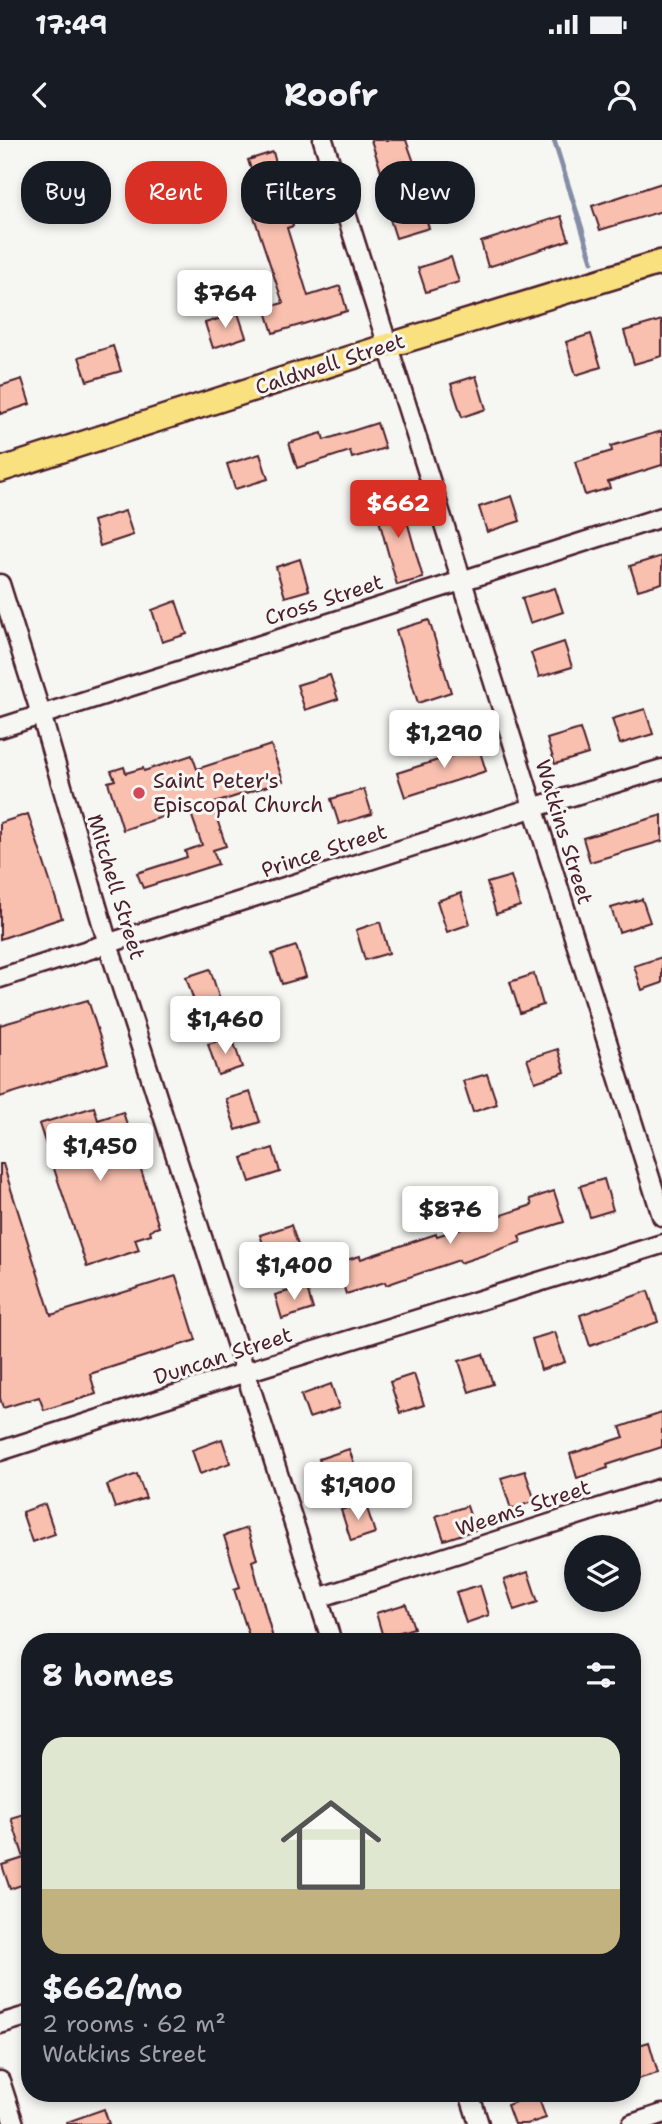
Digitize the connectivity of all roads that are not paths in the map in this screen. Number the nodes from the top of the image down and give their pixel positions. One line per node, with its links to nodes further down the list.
1 (323, 140): 3 (street, Watkins Street)
2 (662, 262): 3 (main road, Caldwell Street)
3 (387, 346): 4 (main road, Caldwell Street); 6 (street, Watkins Street)
4 (0, 470)
5 (662, 517): 6 (street, Cross Street)
6 (463, 580): 8 (street, Cross Street); 11 (street, Watkins Street)
7 (0, 584): 8 (street, Mitchell Street)
8 (41, 714): 9 (street, Cross Street); 12 (street, Mitchell Street)
9 (0, 728)
10 (662, 769): 11 (street, Prince Street)
11 (532, 808): 12 (street, Prince Street); 14 (street, Watkins Street)
12 (108, 944): 13 (street, Prince Street); 16 (street, Mitchell Street)
13 (0, 978)
14 (662, 1216)
15 (662, 1244): 16 (street, Duncan Street)
16 (246, 1372): 17 (street, Duncan Street); 19 (street, Mitchell Street)
17 (0, 1451)
18 (662, 1488): 19 (street, Weems Street)
19 (318, 1598): 20 (street, Mitchell Street)
20 (328, 1633)
21 (21, 2018): 22 (street)
22 (0, 2024)
23 (0, 2081): 26 (street)
24 (472, 2102): 27 (street)
25 (662, 2115): 28 (street)
26 (14, 2124)
27 (478, 2124)
28 (632, 2124)

